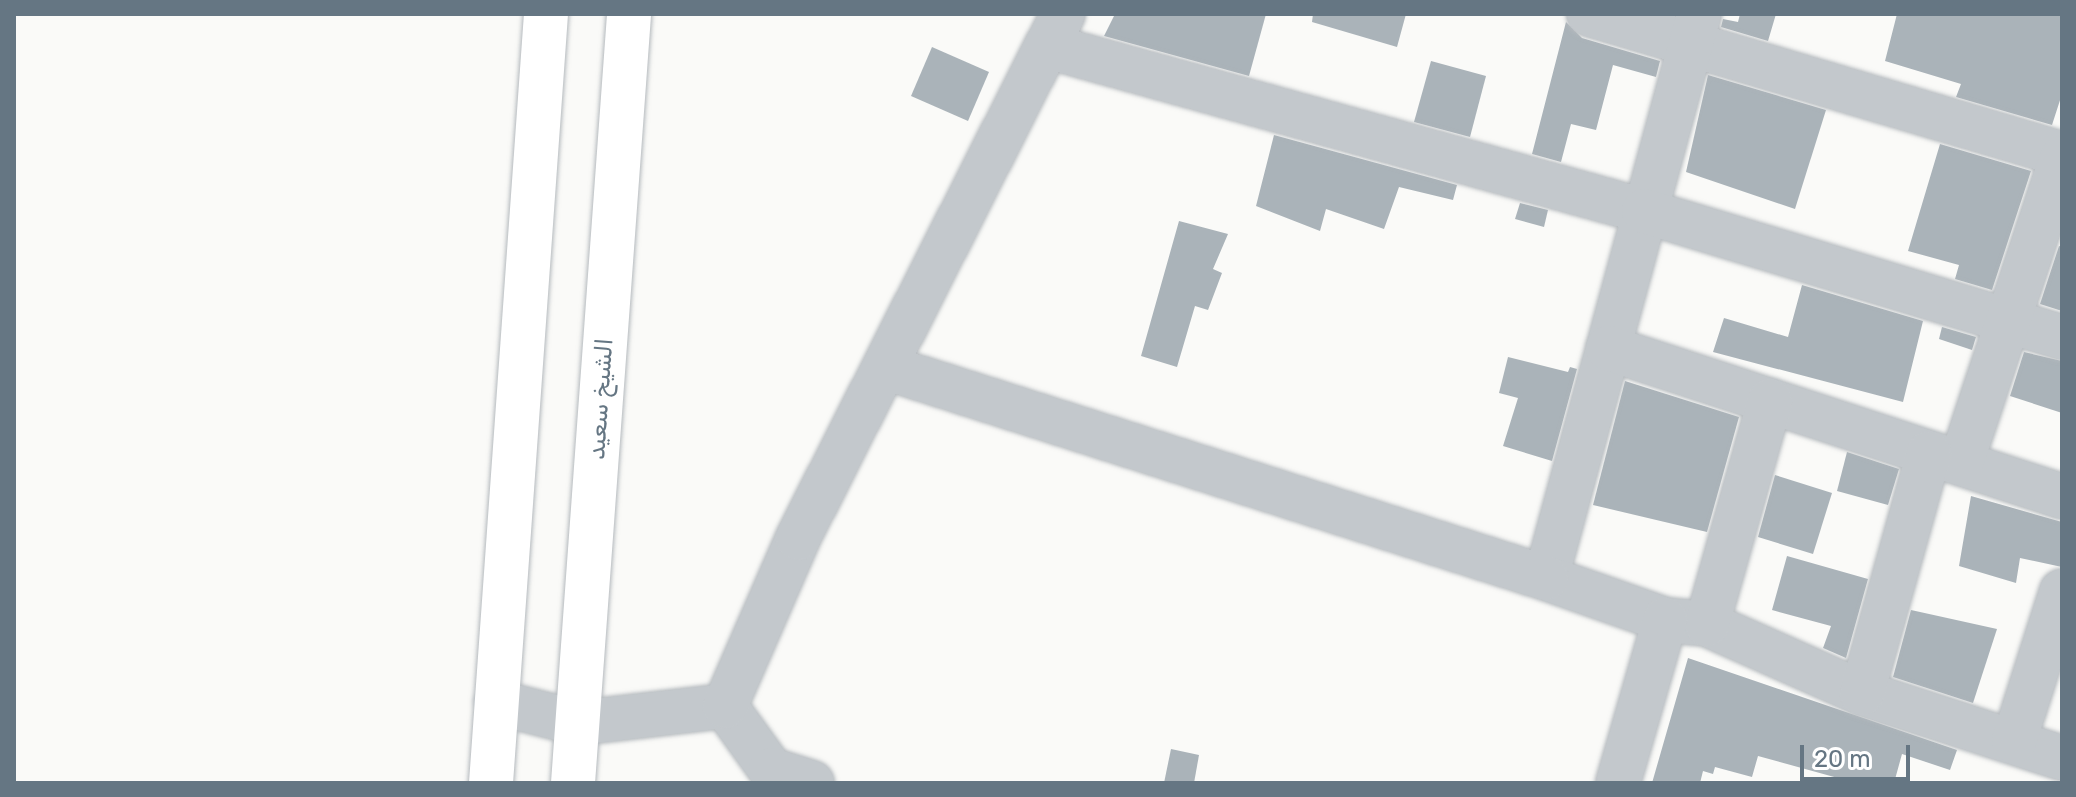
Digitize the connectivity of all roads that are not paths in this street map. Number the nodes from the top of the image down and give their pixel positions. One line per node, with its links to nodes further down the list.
1 (546, 14): 19 (main road)
2 (629, 14): 21 (main road, الشيخ سعيد)
3 (1589, 14): 4 (street)
4 (1695, 28): 6 (street); 7 (street)
5 (1055, 30): 7 (street); 11 (street)
6 (2062, 156): 8 (street)
7 (1644, 211): 8 (street); 10 (street)
8 (2007, 320): 9 (street); 13 (street)
9 (2062, 337)
10 (1608, 348): 12 (street); 15 (street)
11 (885, 367): 15 (street); 20 (street)
12 (1770, 401): 13 (street); 17 (street)
13 (1945, 458): 14 (street); 18 (street)
14 (2062, 496)
15 (1546, 578): 17 (street)
16 (2062, 591): 22 (street)
17 (1686, 622): 18 (street); 27 (street)
18 (1862, 693): 22 (street)
19 (496, 702): 21 (street); 24 (main road)
20 (725, 706): 21 (street); 26 (street)
21 (578, 723): 25 (main road, الشيخ سعيد)
22 (2014, 741): 23 (street)
23 (2062, 758)
24 (491, 783)
25 (573, 783)
26 (812, 783)
27 (1618, 783)

